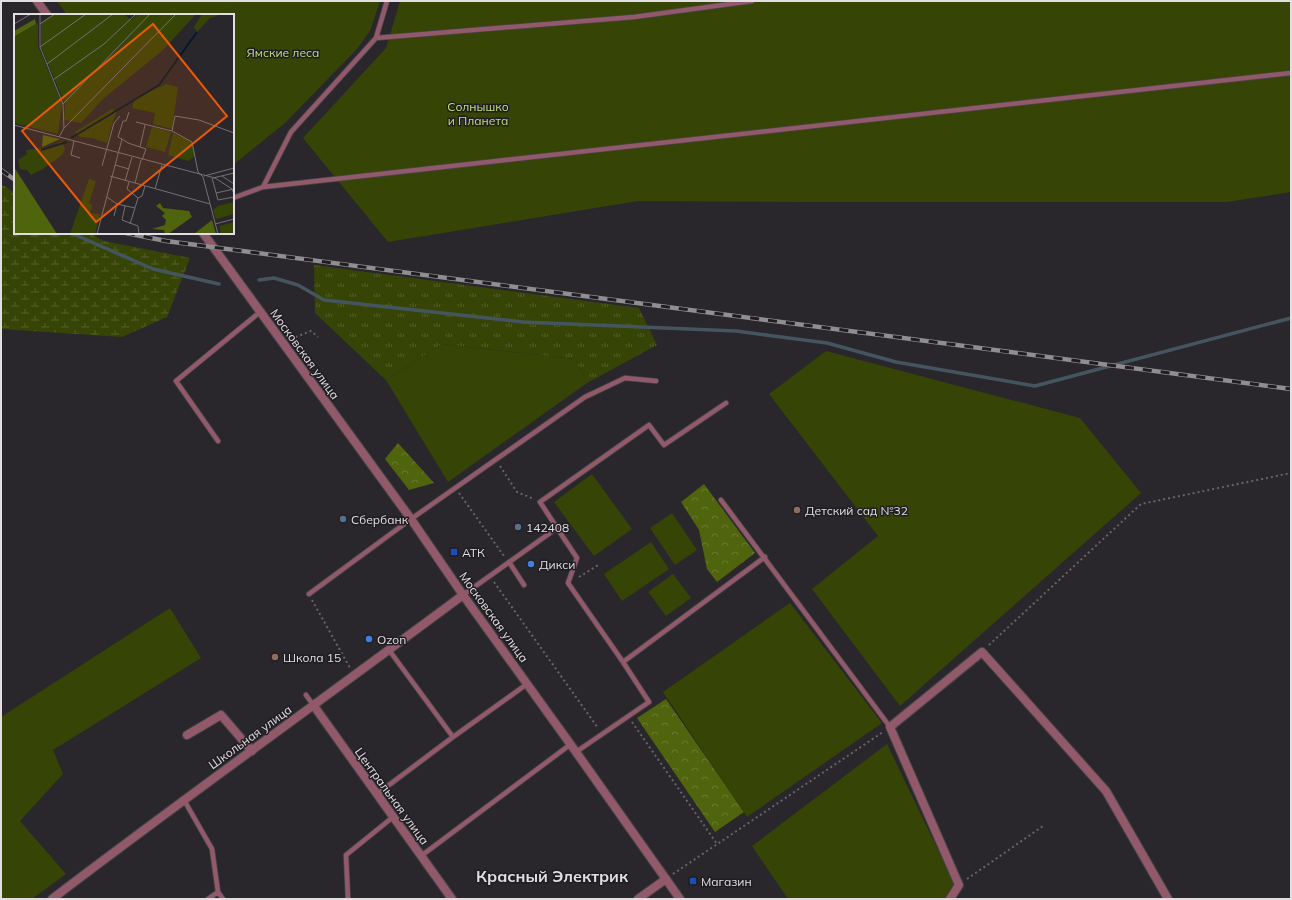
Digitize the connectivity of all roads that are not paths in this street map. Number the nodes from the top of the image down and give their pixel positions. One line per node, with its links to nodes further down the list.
1 (37, 1): 4 (street)
2 (387, 1): 5 (lane)
3 (752, 1): 5 (lane)
4 (46, 14)
5 (376, 38): 7 (lane)
6 (1291, 73): 7 (lane)
7 (263, 187): 8 (lane)
8 (234, 198)
9 (204, 234): 10 (street, Московская улица)
10 (260, 312): 13 (lane); 15 (street, Московская улица)
11 (656, 381): 15 (lane)
12 (726, 403): 16 (lane)
13 (218, 442)
14 (721, 500): 17 (lane)
15 (411, 519): 20 (lane); 21 (street, Московская улица)
16 (557, 528): 18 (lane); 23 (lane)
17 (765, 557): 23 (lane); 27 (lane)
18 (509, 562): 19 (lane); 21 (lane)
19 (524, 585)
20 (308, 594)
21 (463, 595): 22 (street, Школьная улица); 24 (street, Московская улица)
22 (389, 650): 26 (street, Школьная улица); 29 (lane)
23 (624, 662): 32 (lane)
24 (527, 684): 29 (lane); 30 (street, Московская улица)
25 (306, 695): 26 (lane)
26 (314, 706): 31 (street, Школьная улица); 33 (street, Центральная улица)
27 (890, 727): 46 (street); 47 (street)
28 (187, 735): 31 (street)
29 (453, 737): 33 (lane)
30 (571, 744): 32 (street, Московская улица); 36 (lane)
31 (252, 751): 34 (street, Школьная улица)
32 (576, 752): 37 (street, Московская улица)
33 (377, 794): 35 (street, Центральная улица)
34 (184, 800): 38 (lane); 39 (street, Школьная улица)
35 (393, 817): 36 (street, Центральная улица); 42 (lane)
36 (421, 856): 43 (street, Центральная улица)
37 (666, 879): 44 (street); 45 (street, Московская улица)
38 (218, 892): 40 (lane); 41 (lane)
39 (52, 899)
40 (208, 899)
41 (222, 899)
42 (348, 899)
43 (452, 899)
44 (638, 899)
45 (680, 899)
46 (950, 899)
47 (1168, 899)

